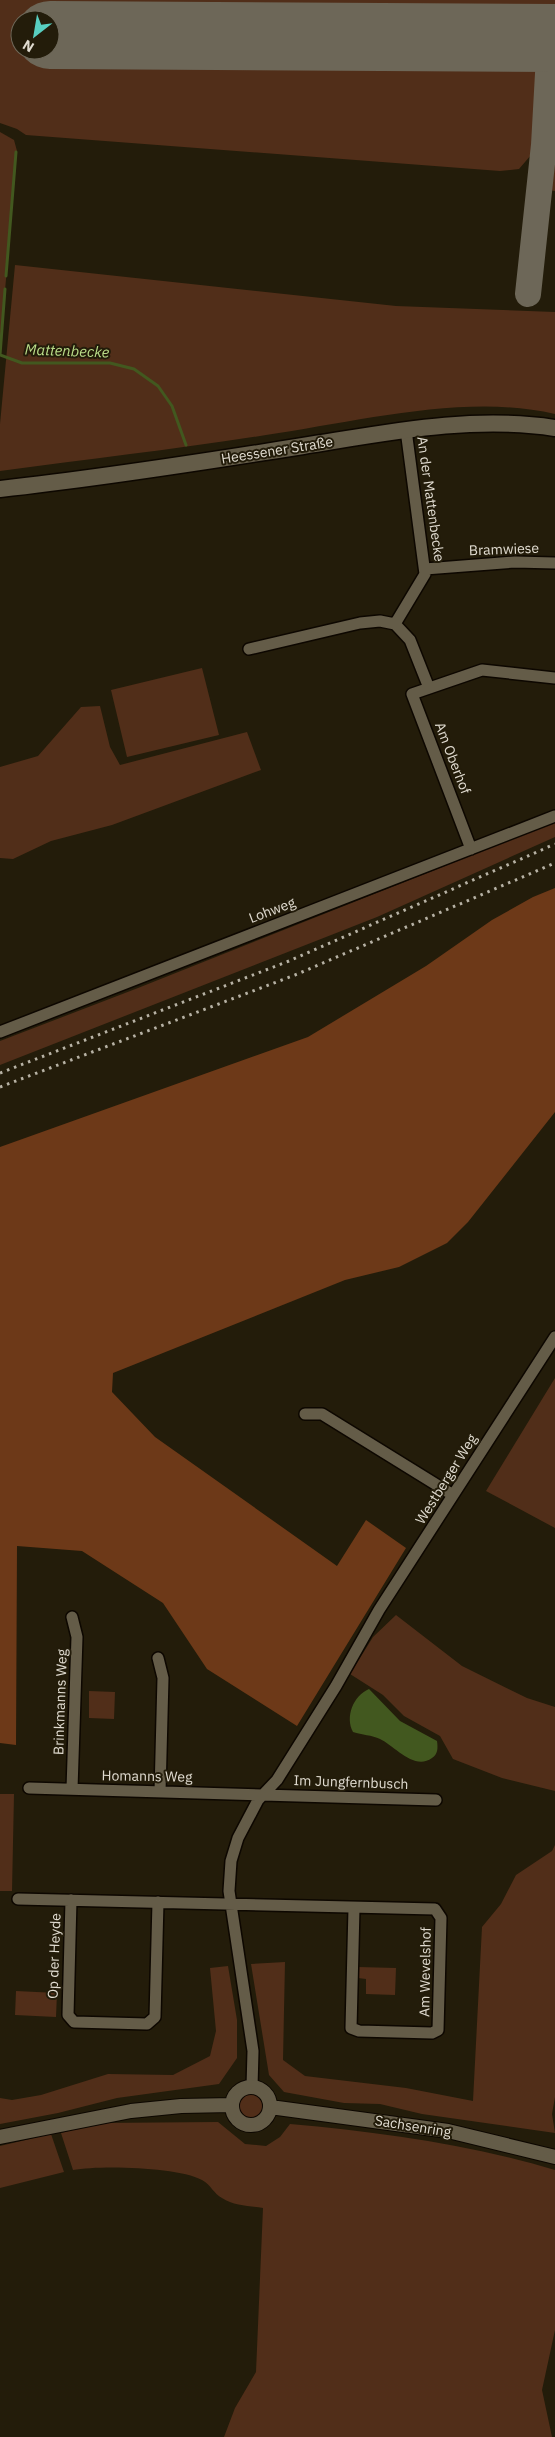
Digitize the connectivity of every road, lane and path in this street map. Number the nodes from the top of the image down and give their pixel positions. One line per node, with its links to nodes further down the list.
1 (555, 428): 2 (main road, Heessener Straße)
2 (406, 430): 3 (main road, Heessener Straße); 5 (street, An der Mattenbecke)
3 (0, 489)
4 (555, 562): 5 (street, Bramwiese)
5 (425, 569): 6 (street, An der Mattenbecke)
6 (395, 624): 7 (street); 9 (street)
7 (249, 649)
8 (555, 678): 9 (street, Am Oberhof)
9 (429, 688): 11 (street, Am Oberhof)
10 (555, 816): 11 (street, Lohweg)
11 (471, 849): 12 (street, Lohweg)
12 (0, 1032)
13 (555, 1337): 15 (street, Westberger Weg)
14 (305, 1414): 15 (street)
15 (453, 1495): 21 (street, Westberger Weg)
16 (72, 1617): 19 (street, Brinkmanns Weg)
17 (158, 1658): 20 (street)
18 (29, 1788): 19 (street, Homanns Weg)
19 (72, 1789): 20 (street, Homanns Weg)
20 (160, 1792): 21 (street, Homanns Weg)
21 (264, 1794): 22 (street, Im Jungfernbusch); 26 (street, Westberger Weg)
22 (436, 1800)
23 (18, 1899): 24 (street, Op der Heyde)
24 (71, 1900): 25 (street, Op der Heyde); 25 (street, Op der Heyde)
25 (158, 1902): 26 (street, Op der Heyde)
26 (231, 1904): 27 (street, Am Wevelshof); 28 (street, Westberger Weg)
27 (354, 1908): 27 (street, Am Wevelshof)
28 (252, 2087): 29 (street); 30 (street)
29 (232, 2105): 30 (street); 31 (street)
30 (270, 2107): 32 (street, Sachsenring)
31 (0, 2137)
32 (555, 2157)

